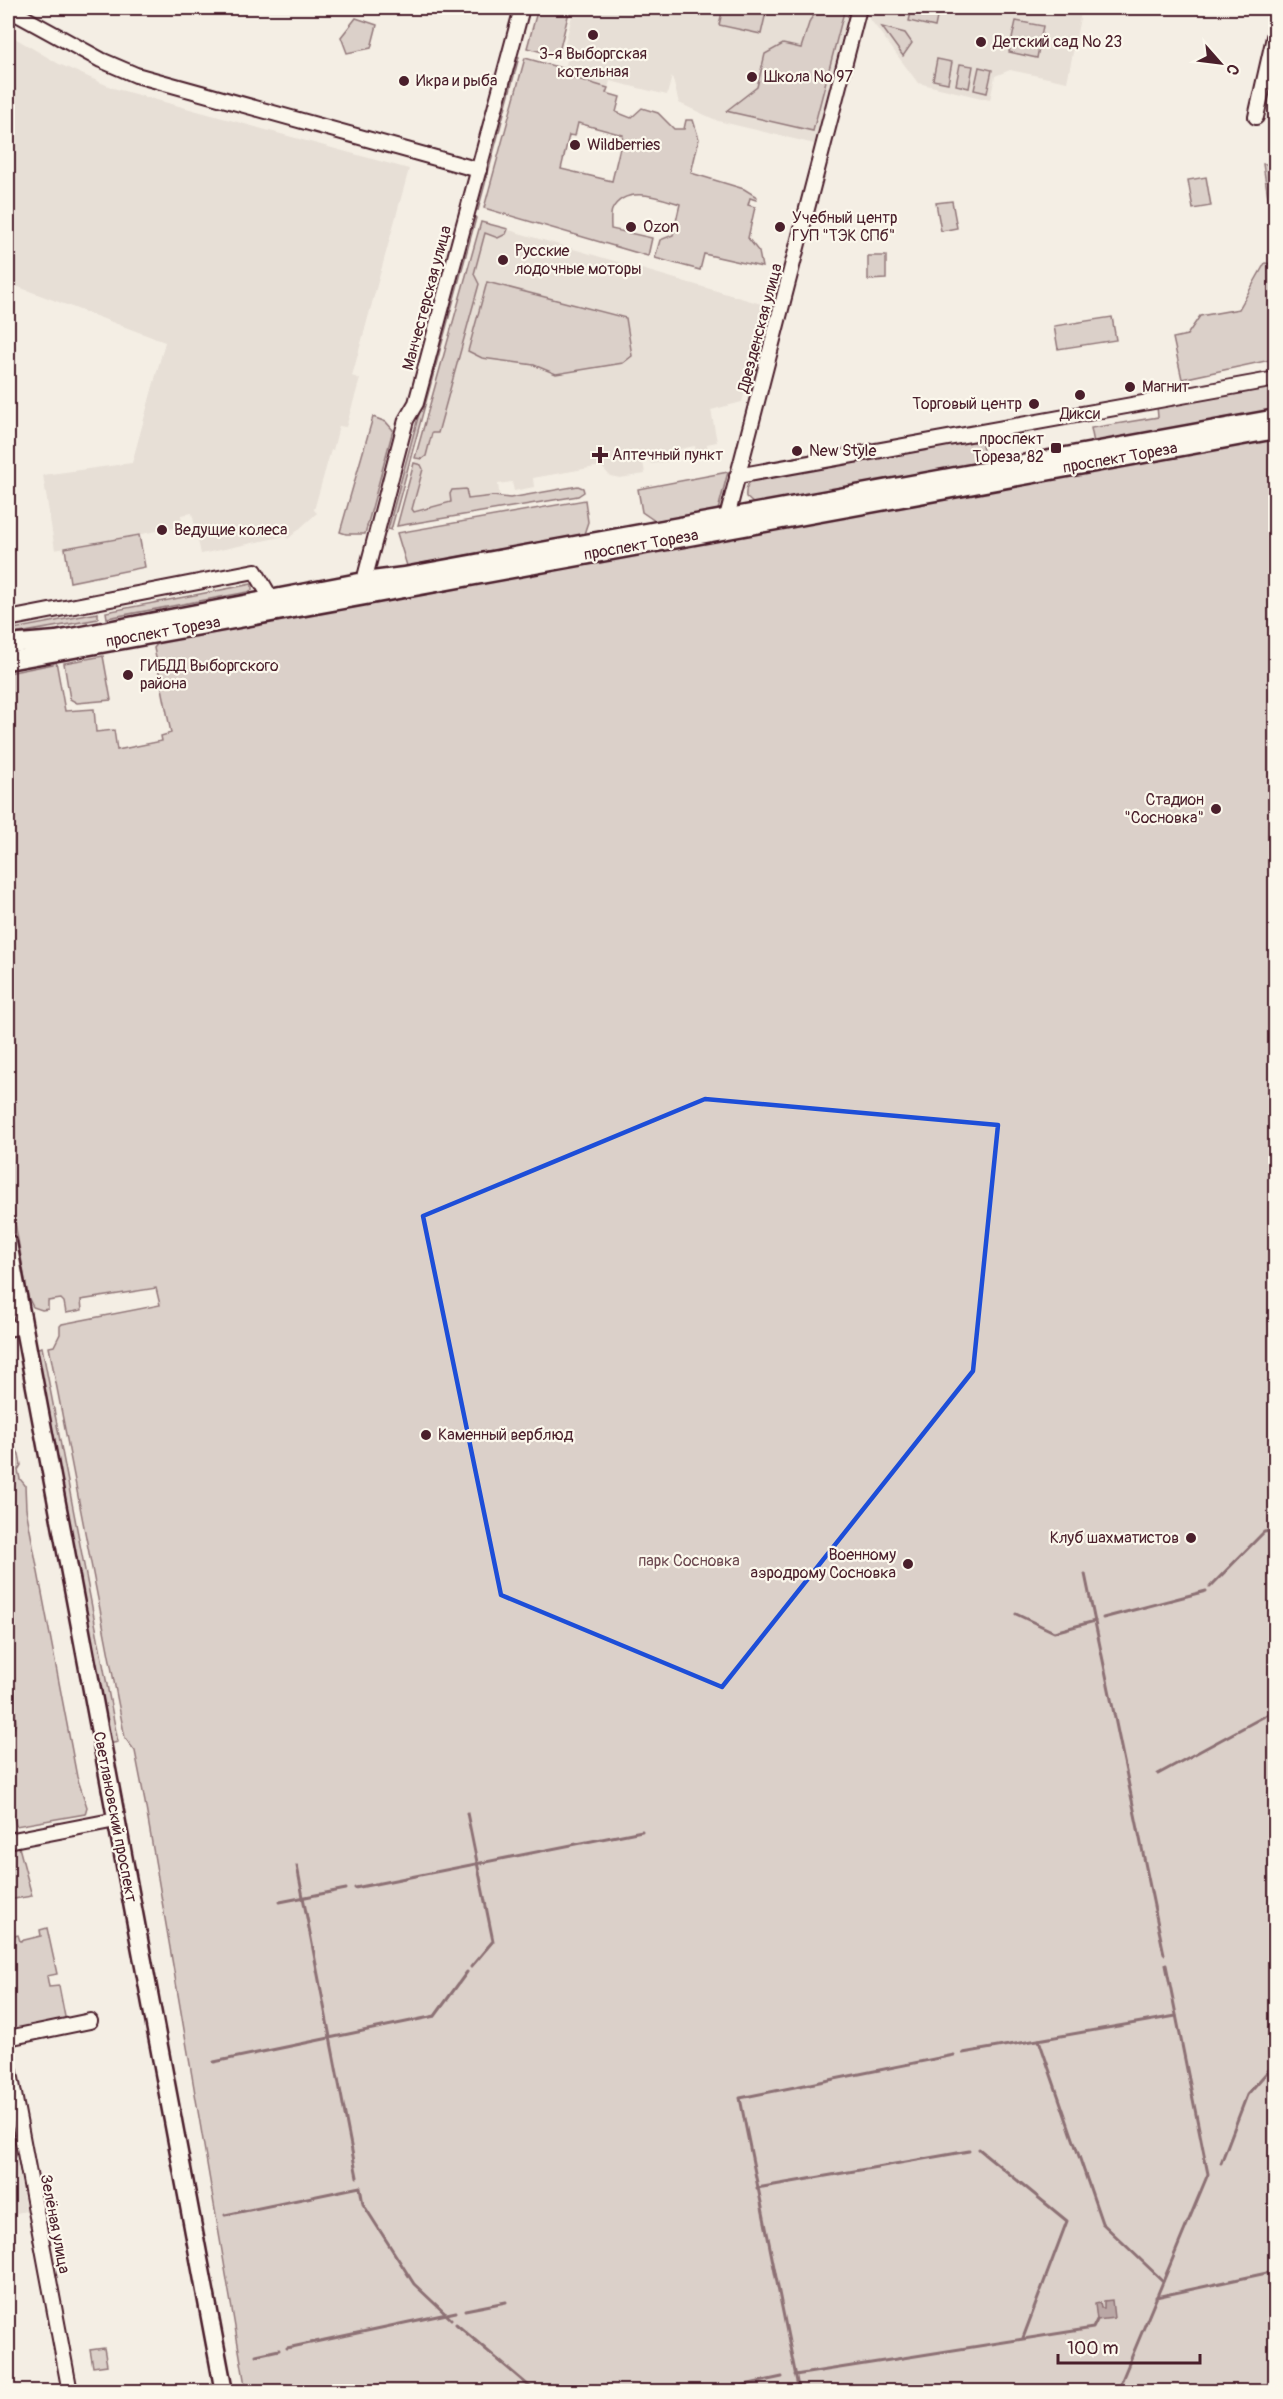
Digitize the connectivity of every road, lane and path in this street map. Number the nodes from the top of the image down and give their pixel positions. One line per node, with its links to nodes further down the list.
1 (522, 8): 6 (street, Манчестерская улица)
2 (859, 8): 10 (street, Дрезденская улица)
3 (8, 9): 6 (street)
4 (1275, 28): 5 (street)
5 (1256, 117)
6 (479, 170): 12 (street, Манчестерская улица)
7 (1275, 379): 10 (street)
8 (1275, 418): 11 (main road, проспект Тореза)
9 (1275, 430): 12 (main road, проспект Тореза)
10 (737, 476): 11 (street, Дрезденская улица)
11 (727, 517): 12 (main road, проспект Тореза)
12 (365, 588): 13 (main road, проспект Тореза); 16 (main road, проспект Тореза)
13 (272, 600): 14 (street); 15 (main road, проспект Тореза)
14 (8, 619)
15 (8, 644)
16 (8, 660)
17 (8, 1243): 19 (main road, Светлановский проспект)
18 (8, 1293): 19 (main road, Светлановский проспект)
19 (15, 1328): 20 (main road, Светлановский проспект)
20 (111, 1821): 21 (street); 26 (main road, Светлановский проспект); 27 (main road, Светлановский проспект)
21 (8, 1840)
22 (90, 2021): 23 (street)
23 (8, 2038)
24 (8, 2062): 25 (street, Зелёная улица)
25 (70, 2391)
26 (214, 2391)
27 (224, 2391)

